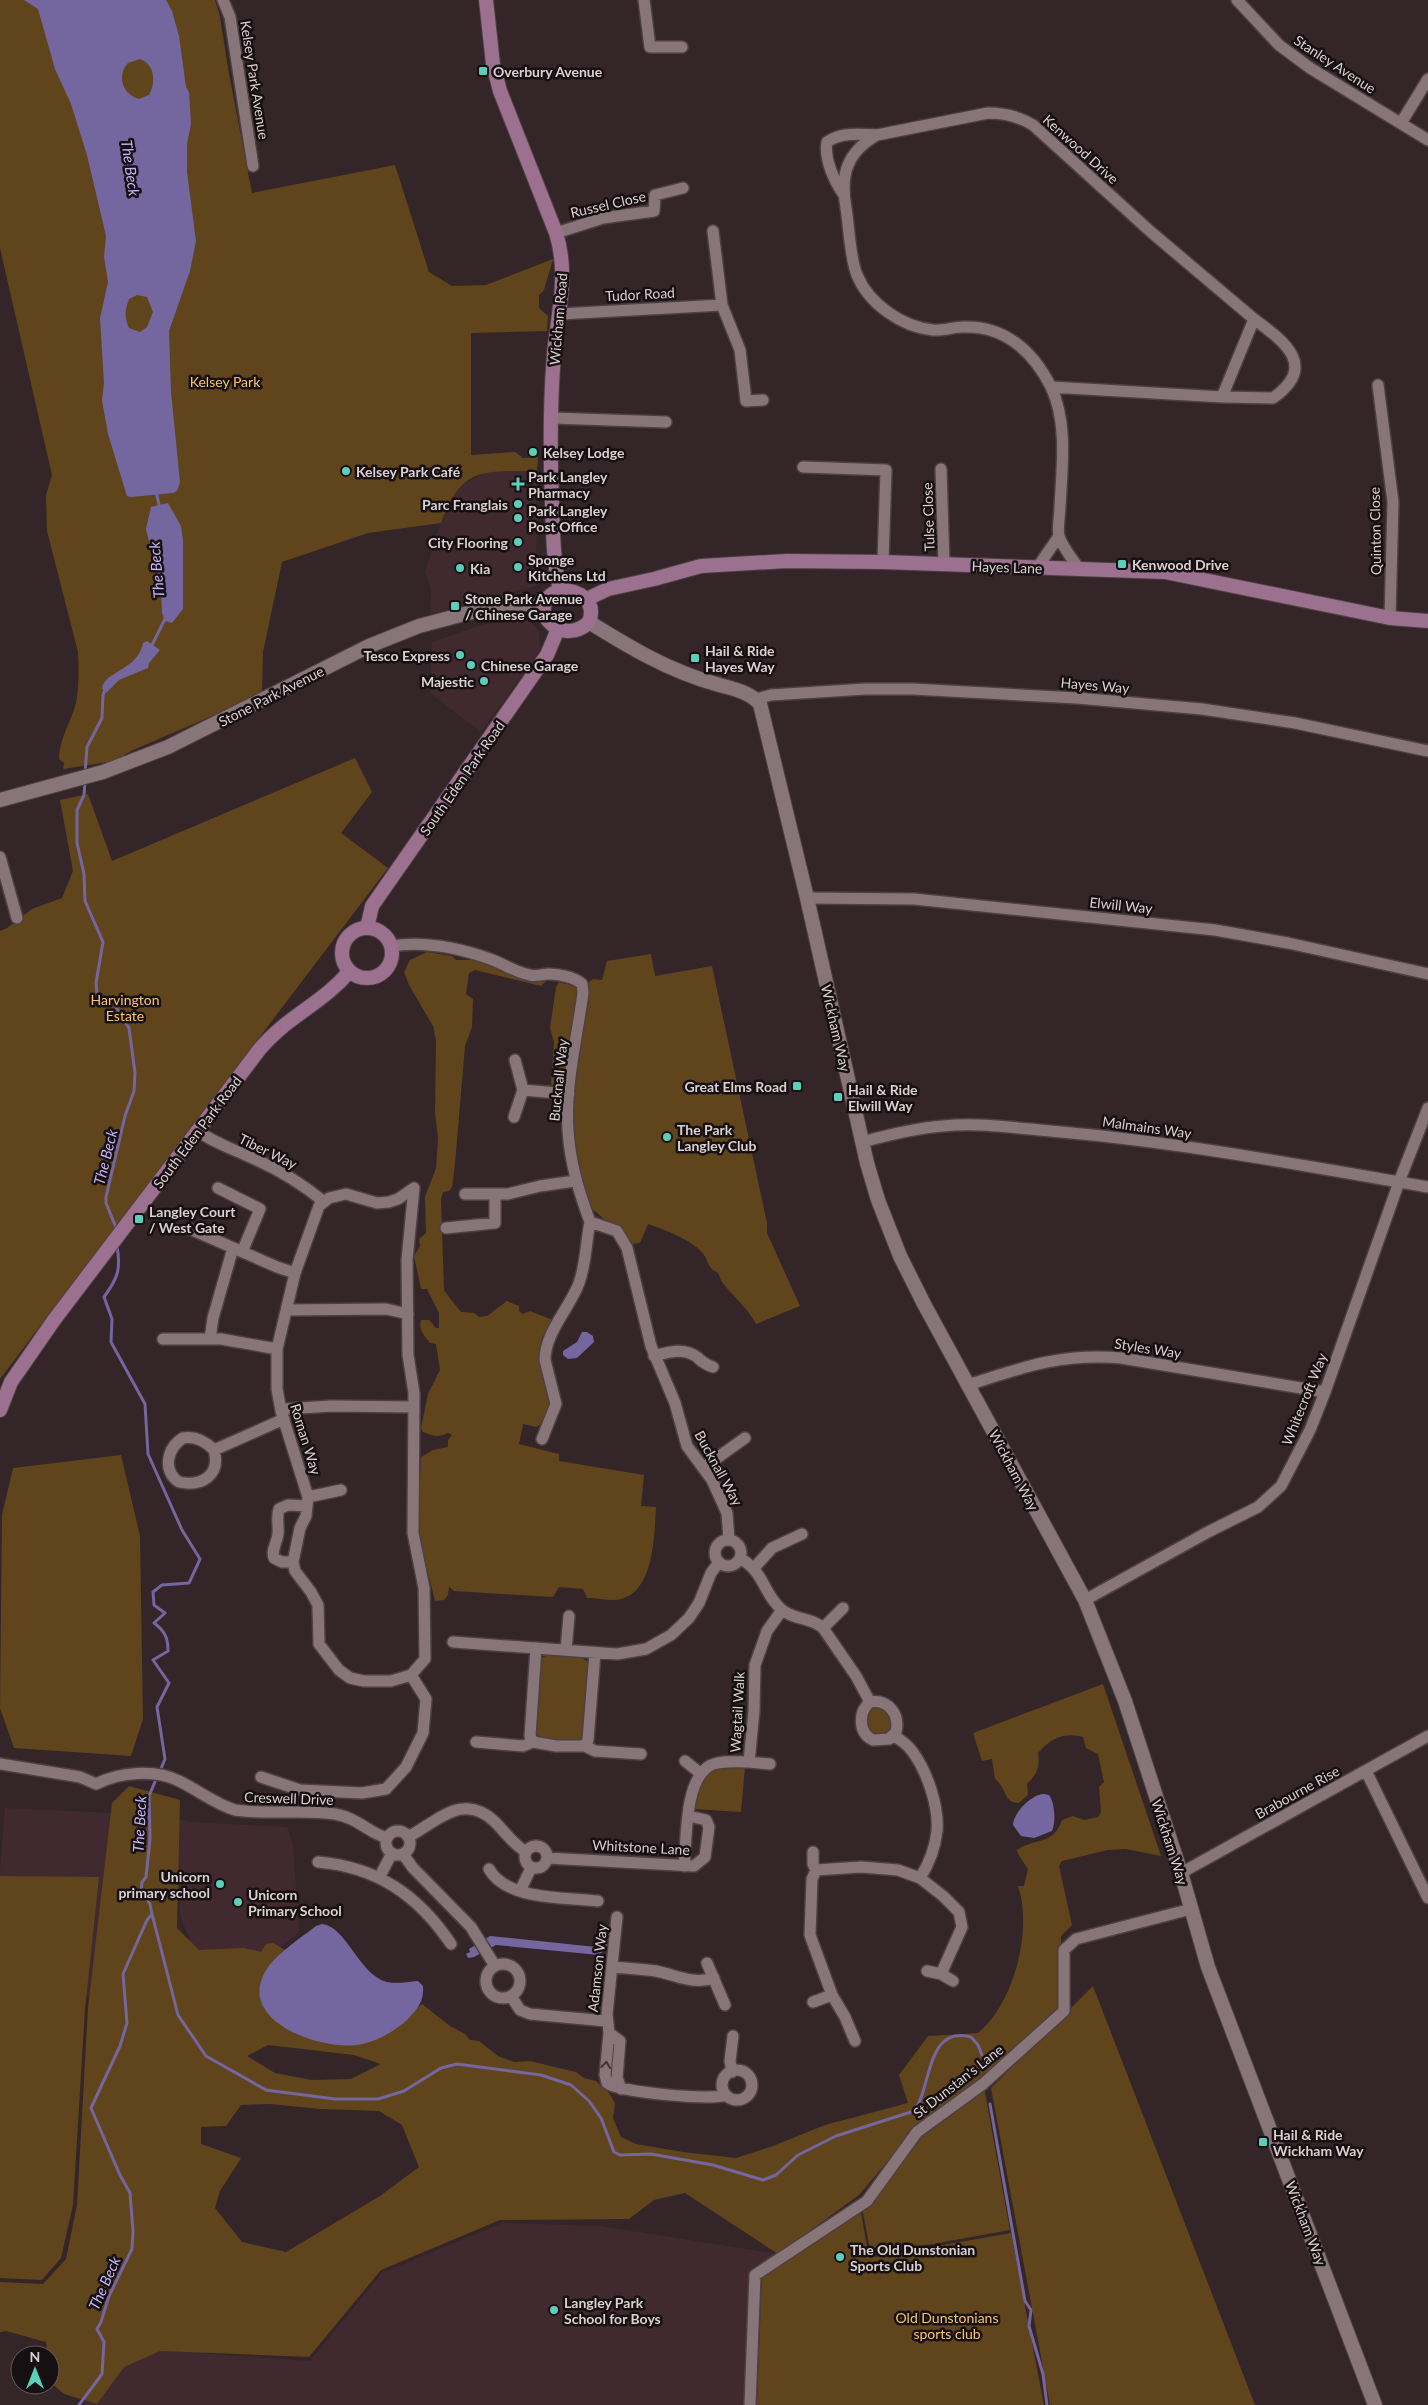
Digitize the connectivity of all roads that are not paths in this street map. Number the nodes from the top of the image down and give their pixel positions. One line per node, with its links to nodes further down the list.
1 (223, 0): 10 (street, Kelsey Park Avenue)
2 (486, 0): 14 (main road, Wickham Road)
3 (644, 0): 5 (street)
4 (1237, 0): 7 (street, Stanley Avenue)
5 (682, 48)
6 (1428, 79): 7 (street)
7 (1401, 123): 9 (street, Stanley Avenue)
8 (877, 135): 12 (street, Kenwood Drive); 12 (street, Kenwood Drive); 17 (street, Kenwood Drive)
9 (1428, 140)
10 (253, 166)
11 (683, 188): 14 (street, Russel Close)
12 (844, 195): 19 (street, Kenwood Drive)
13 (713, 230): 15 (street)
14 (556, 233): 16 (main road, Wickham Road)
15 (722, 305): 16 (street, Tudor Road); 21 (street)
16 (560, 314): 22 (main road, Wickham Road)
17 (1254, 319): 20 (street); 20 (street, Kenwood Drive)
18 (1378, 385): 34 (street, Quinton Close)
19 (1051, 387): 20 (street, Kenwood Drive); 26 (street, Kenwood Drive)
20 (1222, 397)
21 (763, 400)
22 (552, 418): 23 (street); 31 (main road, Wickham Road)
23 (666, 422)
24 (803, 467): 27 (street)
25 (941, 469): 28 (street, Tulse Close)
26 (1059, 536): 29 (street); 30 (street)
27 (883, 562): 28 (main road, Hayes Lane); 32 (main road, Hayes Lane)
28 (944, 564): 29 (main road, Hayes Lane)
29 (1038, 568): 30 (main road, Hayes Lane)
30 (1079, 569): 34 (main road, Hayes Lane)
31 (560, 590): 32 (main road); 33 (main road)
32 (587, 599): 36 (main road)
33 (544, 605): 37 (main road); 40 (street, Stone Park Avenue)
34 (1390, 618): 35 (main road, Hayes Lane)
35 (1428, 621)
36 (589, 622): 37 (main road); 38 (street)
37 (558, 629): 44 (main road, South Eden Park Road)
38 (756, 699): 39 (street, Hayes Way); 42 (street, Wickham Way)
39 (1428, 751)
40 (0, 800)
41 (0, 857): 43 (street)
42 (807, 898): 47 (street, Elwill Way); 54 (street, Wickham Way)
43 (17, 918)
44 (367, 928): 45 (main road); 46 (main road)
45 (391, 946): 46 (main road); 50 (street, Bucknall Way)
46 (349, 972): 53 (main road, South Eden Park Road)
47 (1428, 974)
48 (515, 1060): 49 (street)
49 (523, 1090): 50 (street); 52 (street)
50 (569, 1094): 55 (street, Bucknall Way)
51 (1428, 1108): 56 (street, Whitecroft Way)
52 (514, 1117)
53 (198, 1131): 61 (street, Tiber Way); 77 (main road, South Eden Park Road)
54 (862, 1142): 56 (street, Malmains Way); 74 (street, Wickham Way)
55 (576, 1180): 60 (street); 62 (street, Bucknall Way)
56 (1399, 1182): 58 (street, Malmains Way); 75 (street, Whitecroft Way)
57 (218, 1188): 65 (street)
58 (1428, 1188)
59 (465, 1194): 60 (street)
60 (495, 1194): 63 (street)
61 (323, 1201): 66 (street, Roman Way); 68 (street)
62 (590, 1222): 72 (street, Bucknall Way); 80 (street)
63 (446, 1228)
64 (190, 1230): 65 (street)
65 (237, 1250): 66 (street); 70 (street)
66 (295, 1272): 67 (street, Roman Way)
67 (287, 1310): 68 (street); 71 (street, Roman Way)
68 (408, 1314): 76 (street)
69 (163, 1339): 70 (street)
70 (210, 1339): 71 (street)
71 (277, 1349): 78 (street, Roman Way)
72 (654, 1356): 73 (street); 82 (street, Bucknall Way)
73 (713, 1367)
74 (968, 1385): 75 (street, Styles Way); 91 (street, Wickham Way)
75 (1325, 1392): 91 (street, Whitecroft Way)
76 (414, 1407): 78 (street); 100 (street)
77 (0, 1410)
78 (282, 1415): 81 (street); 84 (street, Roman Way)
79 (745, 1438): 82 (street)
80 (542, 1439)
81 (214, 1450): 81 (street)
82 (703, 1468): 86 (street, Bucknall Way)
83 (341, 1490): 84 (street)
84 (307, 1502): 88 (street); 88 (street)
85 (802, 1534): 90 (street)
86 (729, 1540): 87 (street, Bucknall Way); 89 (street)
87 (740, 1558): 89 (street); 90 (street, Bucknall Way)
88 (293, 1562): 100 (street)
89 (719, 1562): 99 (street)
90 (754, 1568): 93 (street, Bucknall Way)
91 (1085, 1600): 127 (street, Wickham Way)
92 (843, 1608): 95 (street)
93 (782, 1610): 95 (street); 109 (street, Wagtail Walk)
94 (568, 1616): 98 (street)
95 (823, 1628): 101 (street)
96 (453, 1642): 97 (street)
97 (536, 1648): 98 (street); 105 (street)
98 (566, 1650): 99 (street)
99 (595, 1653): 106 (street)
100 (411, 1676): 114 (street)
101 (870, 1702): 102 (street); 102 (street)
102 (894, 1736): 129 (street)
103 (1428, 1736): 112 (street, Brabourne Rise)
104 (476, 1742): 105 (street)
105 (533, 1742): 106 (street)
106 (585, 1746): 107 (street)
107 (641, 1754)
108 (685, 1761): 113 (street)
109 (749, 1762): 111 (street); 113 (street, Wagtail Walk)
110 (0, 1764): 117 (street, Creswell Drive)
111 (770, 1764)
112 (1366, 1771): 127 (street, Brabourne Rise); 131 (street)
113 (700, 1773): 115 (street)
114 (261, 1777)
115 (690, 1812): 123 (street); 123 (street, Whitstone Lane)
116 (408, 1837): 117 (street); 118 (street); 120 (street)
117 (387, 1838): 120 (street)
118 (526, 1852): 121 (street); 124 (street)
119 (813, 1852): 126 (street)
120 (398, 1853): 128 (street); 137 (street)
121 (547, 1858): 123 (street, Whitstone Lane); 124 (street)
122 (318, 1862): 128 (street)
123 (684, 1866)
124 (531, 1868): 130 (street)
125 (489, 1869): 130 (street)
126 (816, 1870): 129 (street); 143 (street)
127 (1181, 1873): 133 (street, Wickham Way)
128 (379, 1878): 135 (street)
129 (920, 1878): 140 (street)
130 (520, 1891): 132 (street)
131 (1428, 1898)
132 (598, 1901)
133 (1191, 1908): 152 (street, St Dunstan's Lane); 153 (street, Wickham Way)
134 (618, 1917): 138 (street, Adamson Way)
135 (451, 1944)
136 (707, 1963): 141 (street)
137 (495, 1966): 144 (street); 144 (street)
138 (612, 1967): 141 (street); 147 (street, Adamson Way)
139 (927, 1971): 140 (street)
140 (941, 1974): 142 (street)
141 (714, 1978): 146 (street)
142 (953, 1981)
143 (832, 1995): 145 (street); 149 (street)
144 (511, 1996): 147 (street)
145 (813, 2002)
146 (725, 2005)
147 (608, 2027): 151 (street)
148 (733, 2036): 150 (street)
149 (854, 2042)
150 (732, 2072): 151 (street); 151 (street)
151 (726, 2095)
152 (750, 2405)
153 (1376, 2405)

